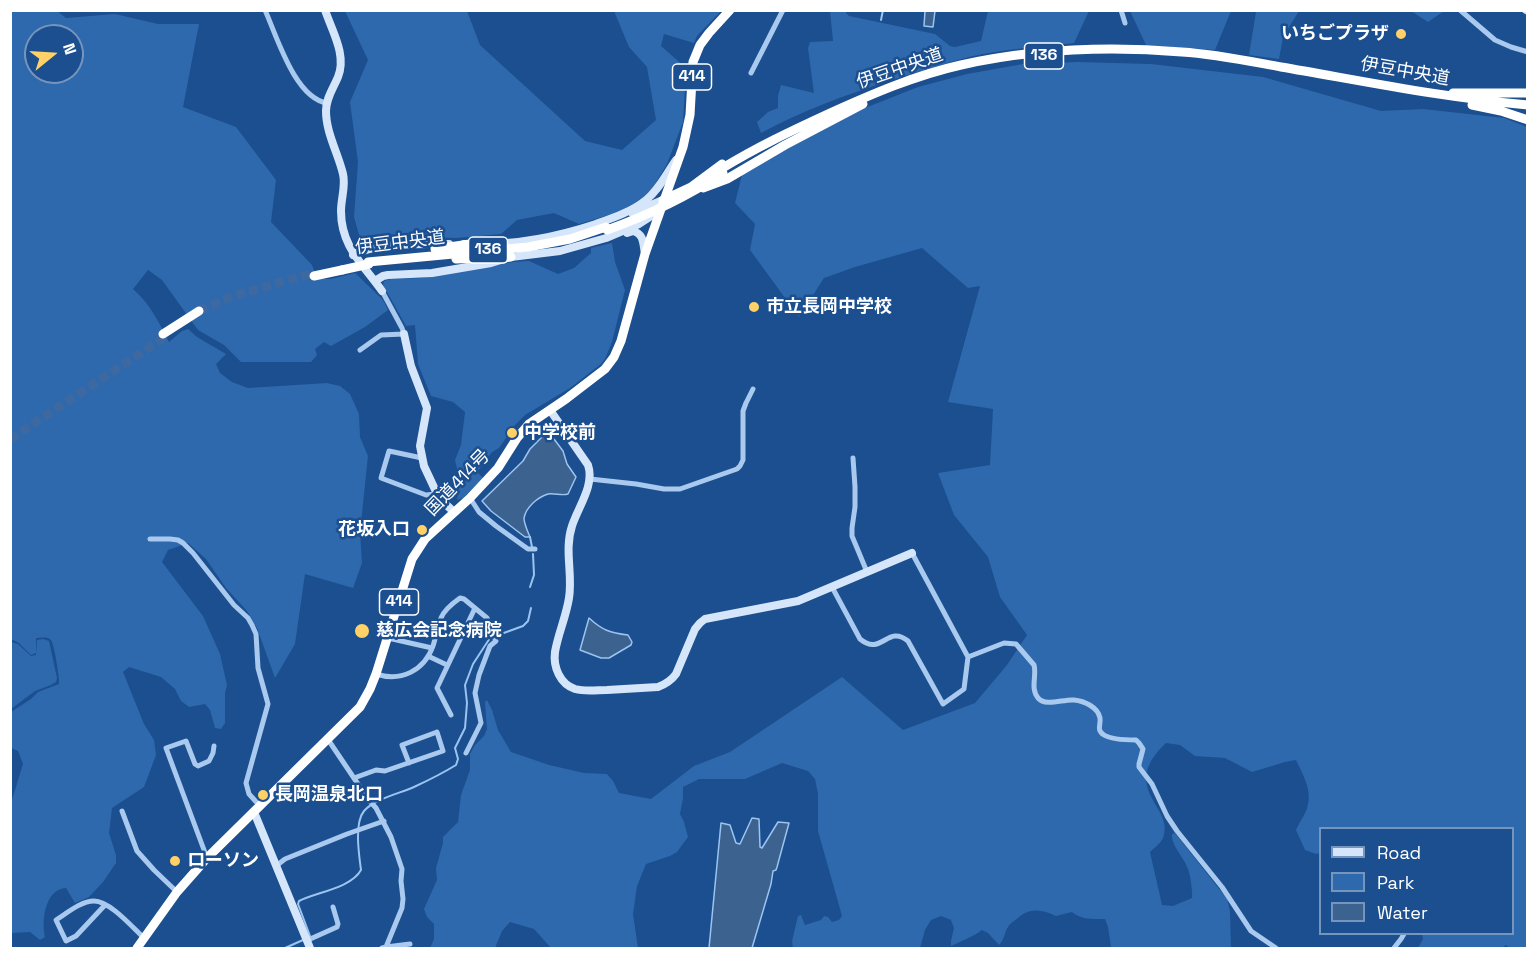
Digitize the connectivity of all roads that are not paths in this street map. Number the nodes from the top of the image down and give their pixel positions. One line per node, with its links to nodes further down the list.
1 (265, 10): 13 (street)
2 (324, 10): 13 (street)
3 (730, 10): 16 (highway, 国道414号 / 414)
4 (783, 10): 9 (street)
5 (1121, 10): 7 (street)
6 (1460, 10): 8 (street)
7 (1125, 23)
8 (1527, 52)
9 (751, 73)
10 (1527, 93): 11 (highway)
11 (1432, 96): 12 (highway, 伊豆中央道 / 136); 14 (highway, 伊豆中央道 / 136); 15 (highway)
12 (869, 98): 18 (highway); 20 (highway); 21 (highway, 伊豆中央道 / 136, bridge)
13 (327, 103): 24 (street)
14 (1527, 106)
15 (1527, 120)
16 (681, 155): 17 (highway, 国道414号 / 414); 21 (street)
17 (674, 174): 18 (highway); 19 (highway, 国道414号 / 414)
18 (683, 191): 19 (highway)
19 (663, 200): 20 (highway, 国道414号 / 414); 21 (street)
20 (659, 212): 21 (street); 23 (highway, 国道414号 / 414)
21 (606, 229): 22 (street); 23 (street); 25 (street); 26 (highway, 伊豆中央道 / 136); 27 (highway, 伊豆中央道 / 136)
22 (470, 244): 24 (street); 27 (highway)
23 (645, 254): 36 (highway, 国道414号 / 414)
24 (353, 255): 29 (street)
25 (510, 257): 26 (highway); 29 (street)
26 (417, 259): 27 (highway, 伊豆中央道 / 136)
27 (370, 262): 28 (highway, 伊豆中央道 / 136, bridge)
28 (313, 274)
29 (375, 281): 30 (street)
30 (382, 291): 32 (street)
31 (200, 313): 33 (highway)
32 (404, 334): 34 (street); 37 (street)
33 (164, 336)
34 (360, 350)
35 (753, 389): 39 (street)
36 (550, 410): 39 (street); 41 (highway, 国道414号 / 414)
37 (422, 458): 40 (street); 40 (street)
38 (853, 458): 46 (street)
39 (590, 479): 47 (street)
40 (436, 494): 42 (street)
41 (470, 498): 42 (highway, 国道414号 / 414); 44 (street)
42 (454, 512): 49 (highway, 国道414号 / 414)
43 (150, 539): 61 (street)
44 (535, 549)
45 (912, 553): 46 (street); 52 (street)
46 (867, 572): 47 (street)
47 (832, 587): 52 (street)
48 (475, 608): 50 (street); 53 (street); 58 (street)
49 (388, 638): 50 (street); 54 (highway, 国道414号 / 414)
50 (432, 648): 51 (street)
51 (428, 656): 53 (street); 54 (street)
52 (968, 657): 75 (street)
53 (447, 665): 55 (street)
54 (376, 674): 56 (highway, 国道414号 / 414)
55 (451, 715)
56 (327, 738): 60 (street); 61 (highway, 国道414号 / 414)
57 (214, 746): 64 (street)
58 (466, 753)
59 (409, 763): 59 (street); 60 (street)
60 (354, 778): 63 (street)
61 (257, 809): 64 (highway, 国道414号 / 414); 65 (street)
62 (122, 811): 66 (street)
63 (384, 821): 65 (street); 74 (street)
64 (207, 858): 66 (highway, 国道414号 / 414)
65 (276, 866): 72 (street)
66 (177, 892): 70 (highway, 国道414号 / 414)
67 (105, 905): 67 (street); 70 (street)
68 (333, 907): 72 (street)
69 (1403, 935): 76 (street)
70 (144, 938): 73 (highway, 国道414号 / 414)
71 (410, 944): 74 (street)
72 (309, 946)
73 (137, 948)
74 (384, 948)
75 (1275, 948)
76 (1394, 948)

